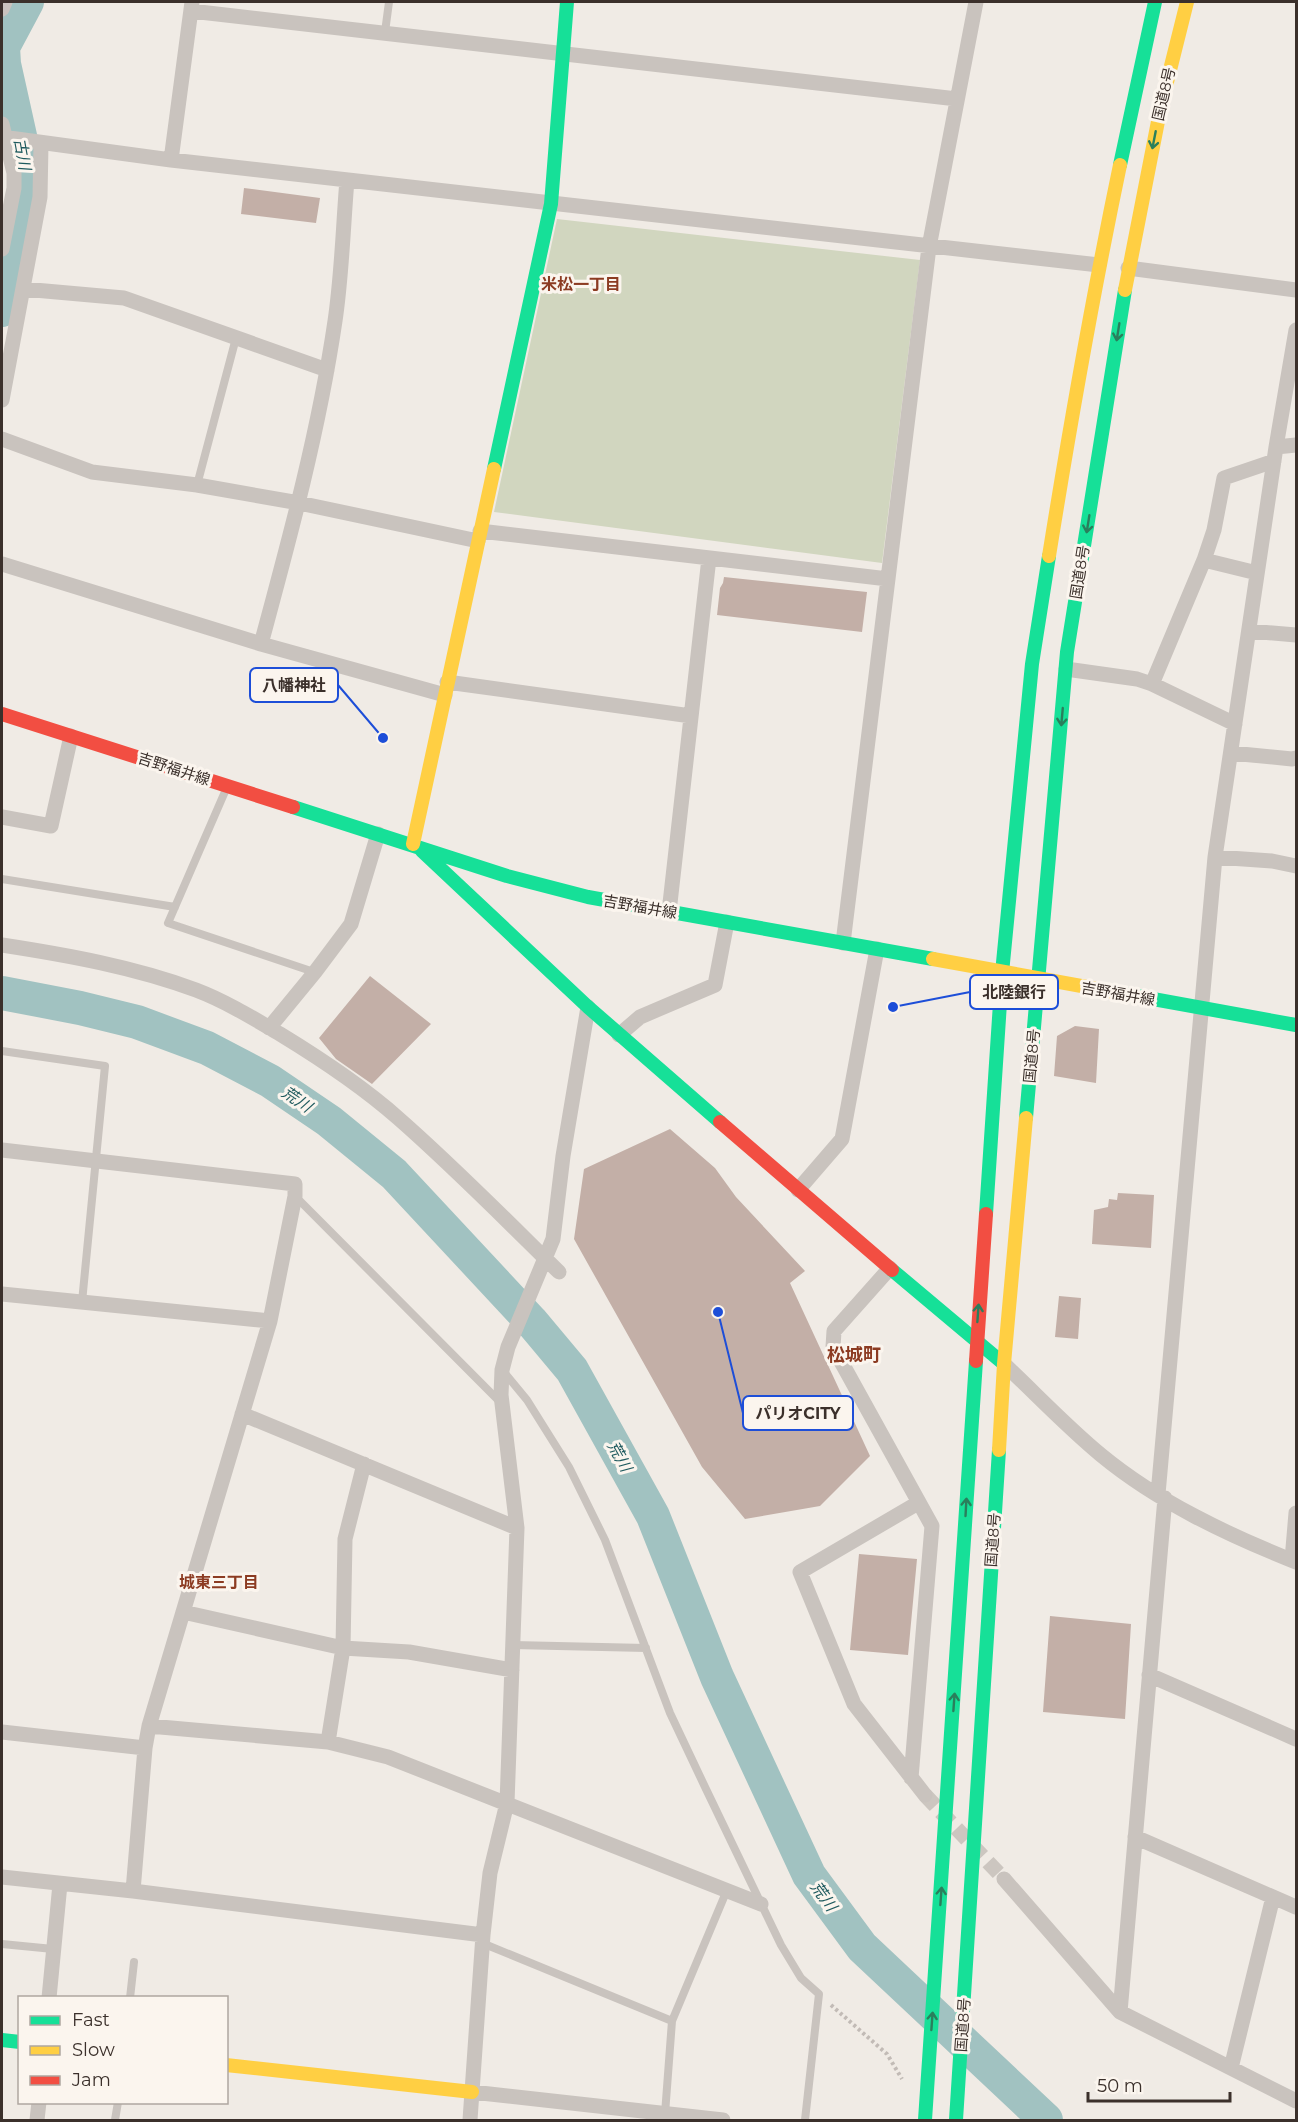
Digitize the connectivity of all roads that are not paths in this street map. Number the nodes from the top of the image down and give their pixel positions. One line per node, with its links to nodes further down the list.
1 (5, 2): 8 (street)
2 (389, 2): 9 (lane)
3 (567, 2): 10 (main road)
4 (976, 2): 11 (street)
5 (1155, 2): 19 (main road, 国道8号)
6 (1187, 2): 20 (main road, 国道8号, one-way to 20)
7 (191, 6): 9 (street); 14 (street)
8 (2, 9)
9 (385, 32): 10 (street)
10 (563, 53): 11 (street); 16 (main road)
11 (957, 99): 17 (street)
12 (3, 133): 13 (street); 18 (street)
13 (42, 144): 14 (street); 21 (street)
14 (171, 160): 15 (street)
15 (347, 180): 16 (street); 25 (street)
16 (551, 204): 17 (street); 32 (main road)
17 (930, 247): 19 (street); 37 (street)
18 (2, 249)
19 (1099, 265): 64 (main road, 国道8号)
20 (1128, 268): 22 (street); 41 (main road, 国道8号, one-way to 41)
21 (22, 290): 24 (street); 26 (street)
22 (1296, 290)
23 (1296, 330): 29 (street)
24 (236, 338): 25 (street); 30 (lane)
25 (327, 370): 31 (street)
26 (2, 400)
27 (2, 439): 30 (street)
28 (1296, 445): 29 (street)
29 (1275, 454): 34 (street); 36 (street)
30 (197, 485): 31 (street)
31 (299, 503): 32 (street); 40 (street)
32 (479, 536): 33 (street); 43 (main road)
33 (709, 558): 37 (street); 45 (street)
34 (1204, 560): 36 (street); 42 (street)
35 (2, 564): 40 (street)
36 (1257, 573): 38 (street)
37 (888, 579): 60 (street)
38 (1249, 631): 39 (street); 46 (street)
39 (1296, 634)
40 (261, 644): 43 (street)
41 (1066, 669): 42 (street); 65 (main road, 国道8号, one-way to 65)
42 (1152, 684): 46 (street)
43 (446, 689): 45 (street); 53 (main road)
44 (2, 714): 47 (main road, 吉野福井線)
45 (691, 716): 58 (street)
46 (1235, 724): 48 (street)
47 (71, 736): 50 (main road, 吉野福井線); 51 (street)
48 (1231, 753): 49 (street); 54 (street)
49 (1296, 758)
50 (227, 786): 52 (main road, 吉野福井線); 57 (lane)
51 (2, 817)
52 (378, 834): 53 (main road, 吉野福井線); 63 (street)
53 (415, 845): 58 (main road, 吉野福井線); 66 (main road)
54 (1215, 857): 55 (street); 67 (street)
55 (1296, 866)
56 (2, 879): 57 (lane)
57 (175, 907): 63 (lane)
58 (669, 912): 59 (main road, 吉野福井線)
59 (727, 922): 60 (main road, 吉野福井線); 70 (street)
60 (843, 942): 62 (main road, 吉野福井線)
61 (2, 945): 69 (street)
62 (877, 949): 64 (main road, 吉野福井線); 74 (street)
63 (315, 972): 69 (street)
64 (1002, 973): 65 (main road, 吉野福井線); 82 (main road, 国道8号, one-way to 64)
65 (1039, 980): 67 (main road, 吉野福井線); 83 (main road, 国道8号)
66 (588, 1007): 70 (main road); 76 (street)
67 (1201, 1009): 68 (main road, 吉野福井線); 88 (street)
68 (1296, 1025)
69 (269, 1028): 76 (street)
70 (619, 1035): 74 (main road)
71 (2, 1051): 73 (lane)
72 (2, 1150): 73 (street)
73 (96, 1161): 75 (street); 80 (lane)
74 (798, 1190): 77 (main road)
75 (295, 1196): 81 (street); 85 (lane)
76 (542, 1262): 78 (street); 84 (street)
77 (890, 1268): 82 (main road); 89 (street)
78 (558, 1272)
79 (2, 1294): 80 (street)
80 (82, 1302): 81 (street)
81 (270, 1321): 86 (street)
82 (976, 1340): 83 (main road); 138 (main road, 国道8号, one-way to 82)
83 (1004, 1364): 88 (street); 139 (main road, 国道8号)
84 (502, 1370): 85 (street); 96 (lane)
85 (502, 1405): 91 (street)
86 (242, 1414): 87 (street); 93 (street)
87 (364, 1464): 91 (street); 95 (street)
88 (1161, 1496): 92 (street); 98 (street)
89 (918, 1503): 104 (street); 104 (street)
90 (1296, 1513): 92 (street)
91 (517, 1528): 94 (street)
92 (1294, 1561)
93 (183, 1612): 95 (street); 99 (street)
94 (513, 1645): 96 (lane); 97 (street)
95 (343, 1648): 97 (street); 102 (street)
96 (646, 1648): 114 (lane)
97 (512, 1670): 106 (street)
98 (1149, 1675): 101 (street); 107 (street)
99 (149, 1726): 102 (street); 103 (street)
100 (2, 1732): 103 (street)
101 (1296, 1739)
102 (328, 1742): 106 (street)
103 (145, 1748): 112 (street)
104 (911, 1778): 105 (street)
105 (925, 1795)
106 (507, 1803): 111 (street); 116 (street)
107 (1135, 1837): 113 (street); 122 (street)
108 (2, 1877): 110 (street)
109 (1004, 1879): 122 (street)
110 (60, 1884): 112 (street); 118 (street)
111 (727, 1890): 114 (street); 123 (lane)
112 (133, 1891): 116 (street)
113 (1273, 1897): 115 (street); 127 (street)
114 (760, 1904): 137 (lane)
115 (1296, 1907)
116 (482, 1939): 123 (lane); 128 (street)
117 (2, 1944): 118 (lane)
118 (53, 1949): 120 (street)
119 (134, 1962): 121 (lane)
120 (49, 1996)
121 (129, 1996)
122 (1120, 2012): 127 (street)
123 (672, 2021): 132 (lane)
124 (2, 2040): 125 (main road)
125 (18, 2042)
126 (228, 2065): 128 (main road)
127 (1231, 2068): 129 (street)
128 (472, 2092): 132 (street); 135 (street)
129 (1296, 2101)
130 (39, 2104): 133 (street)
131 (117, 2104): 134 (lane)
132 (664, 2114): 136 (street)
133 (37, 2121)
134 (116, 2121)
135 (470, 2121)
136 (723, 2121)
137 (805, 2121)
138 (925, 2121)
139 (956, 2121)

